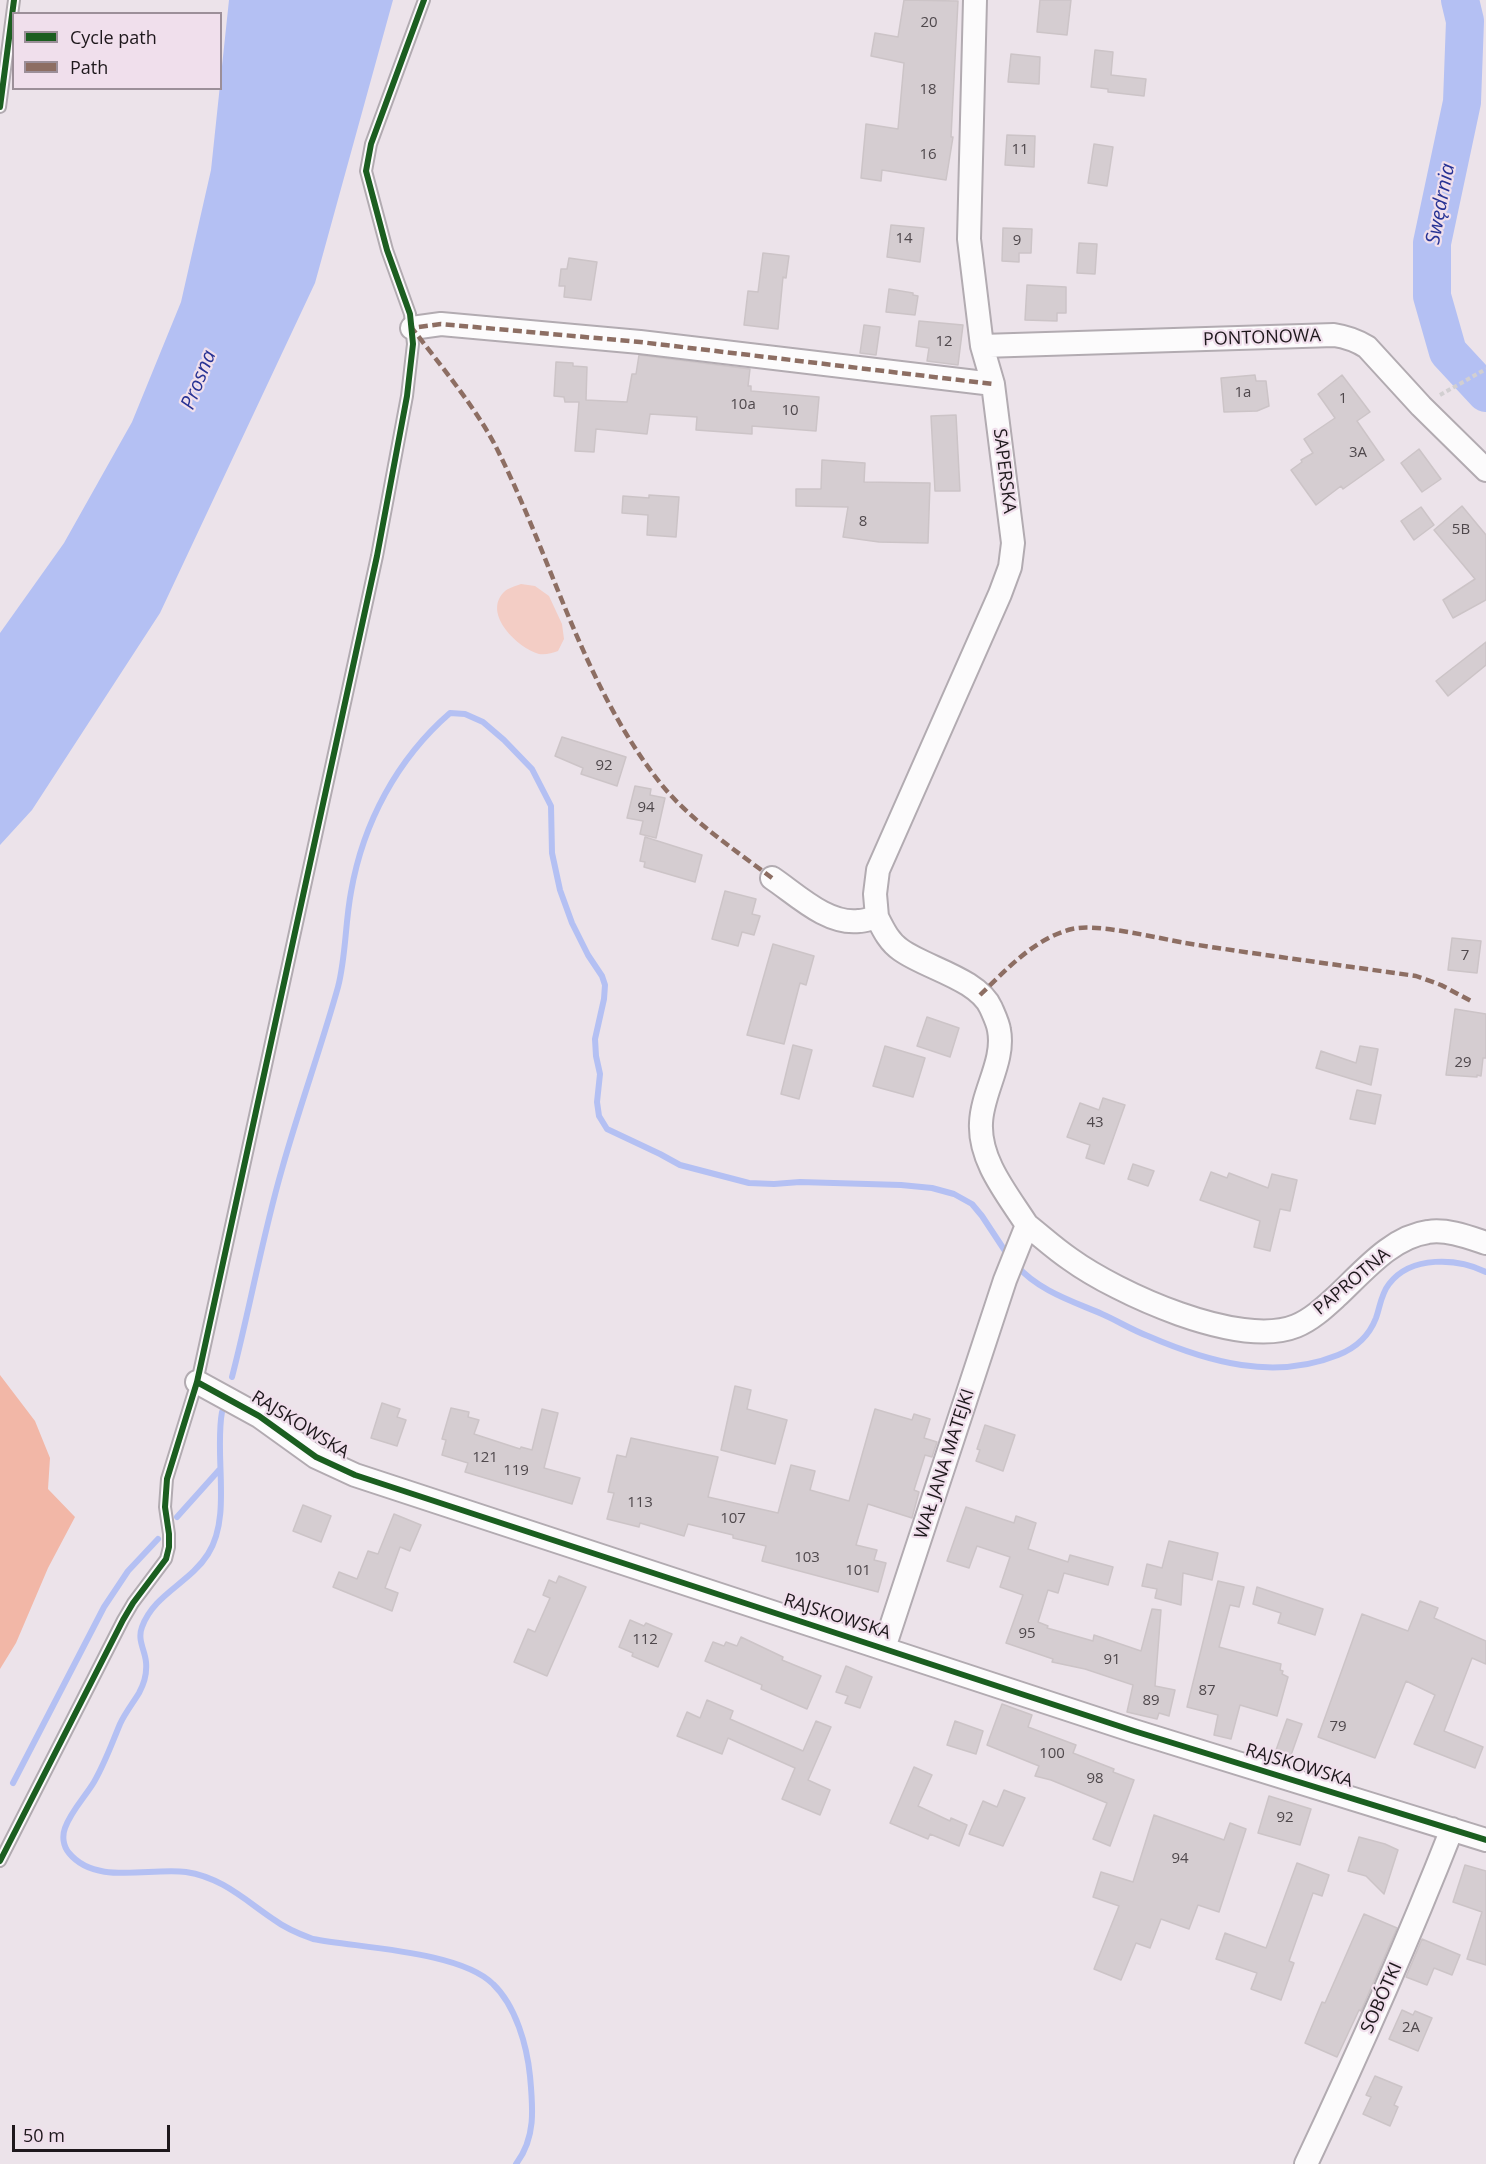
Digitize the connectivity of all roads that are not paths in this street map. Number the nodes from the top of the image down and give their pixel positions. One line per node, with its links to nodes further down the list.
1 (424, 0): 5 (lane)
2 (975, 0): 6 (street, SAPERSKA)
3 (12, 15): 4 (lane)
4 (0, 107)
5 (412, 328): 7 (street); 13 (lane)
6 (982, 346): 7 (street, SAPERSKA); 8 (street, PONTONOWA)
7 (993, 384): 10 (street, SAPERSKA)
8 (1486, 470)
9 (772, 878): 10 (street)
10 (877, 917): 11 (street)
11 (1023, 1234): 12 (street, PAPROTNA); 14 (street, WAŁ JANA MATEJKI)
12 (1486, 1243)
13 (197, 1382): 14 (street, RAJSKOWSKA); 17 (lane)
14 (884, 1648): 15 (street, RAJSKOWSKA)
15 (1452, 1829): 16 (street, RAJSKOWSKA); 18 (street, SOBÓTKI)
16 (1486, 1840)
17 (0, 1861)
18 (1306, 2164)

